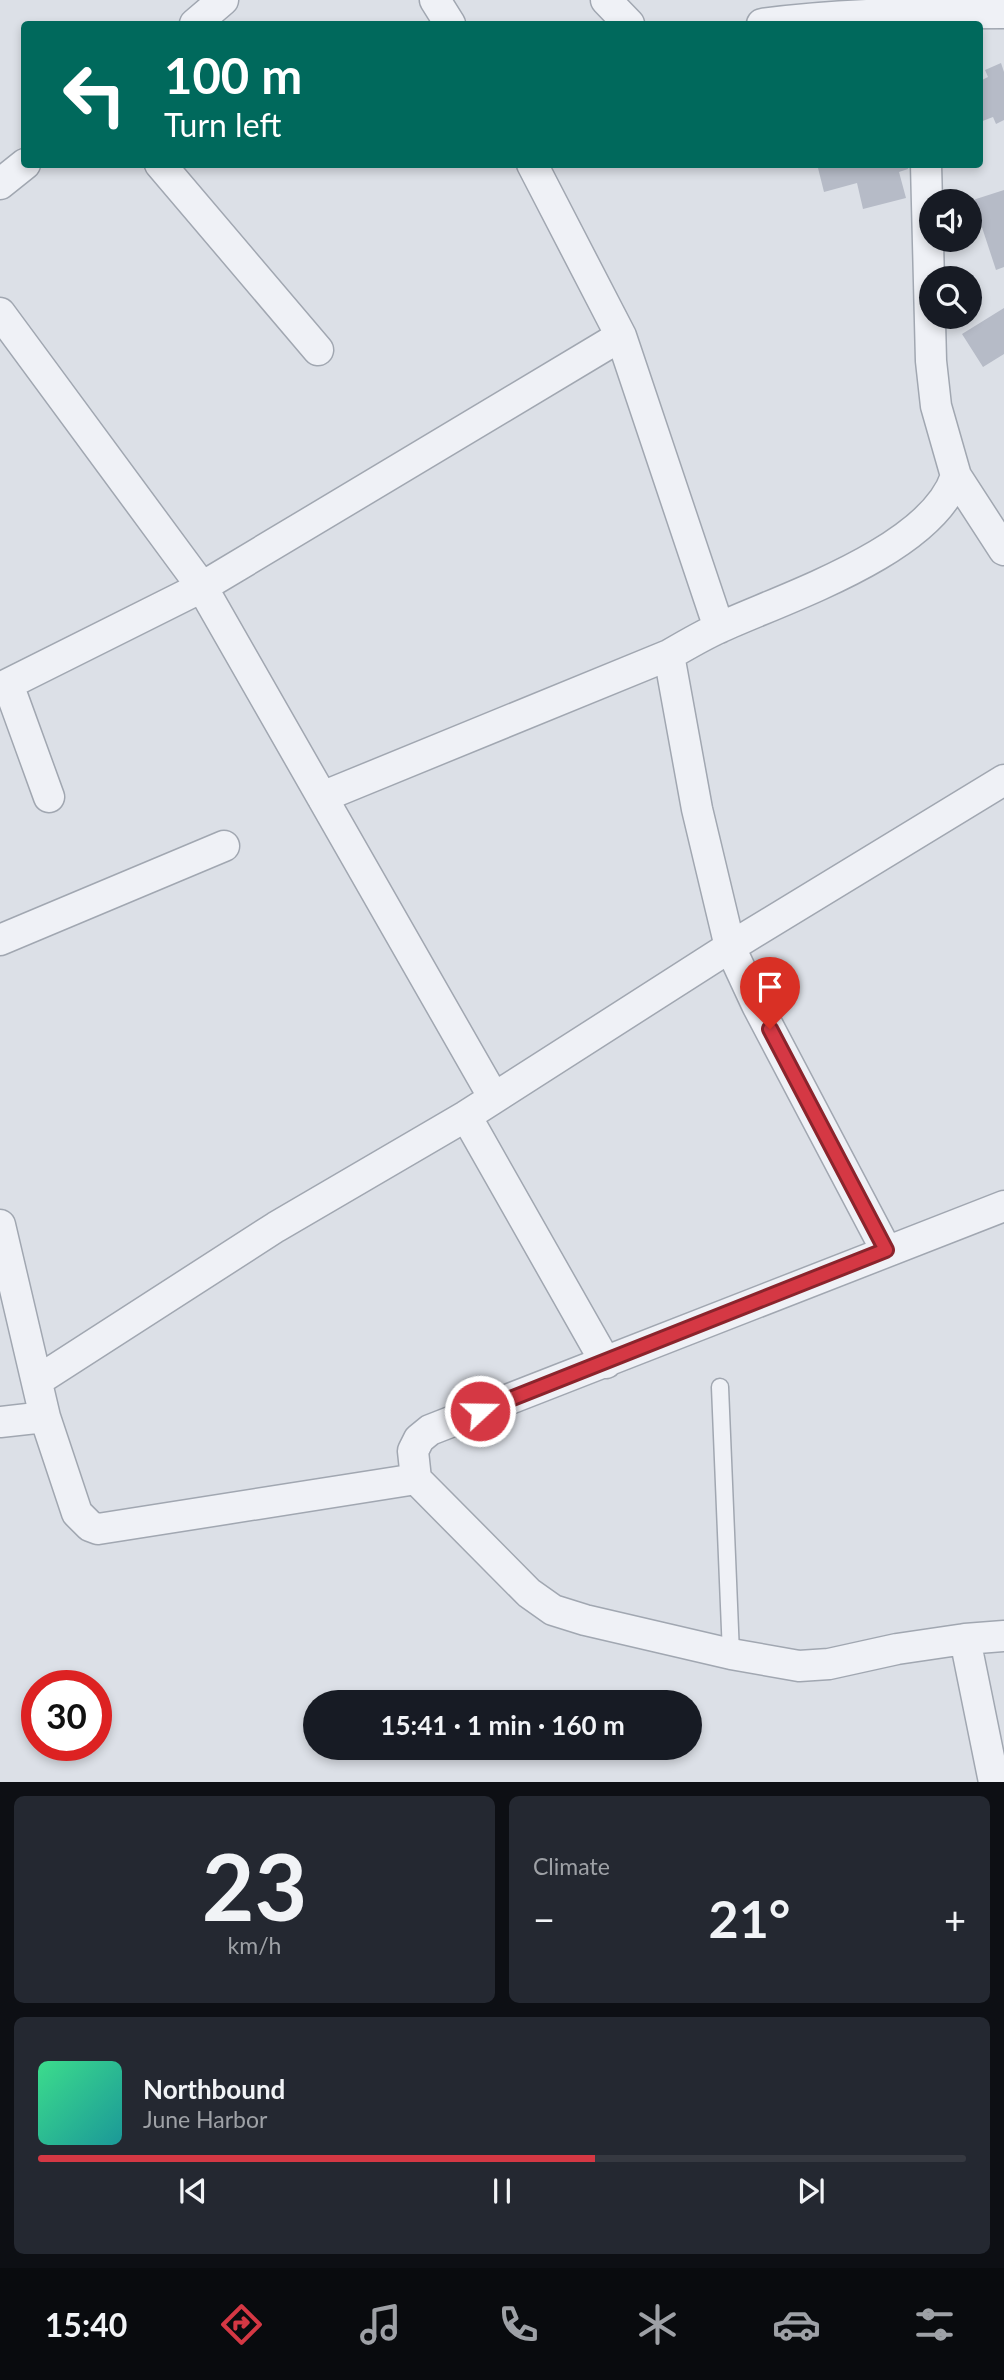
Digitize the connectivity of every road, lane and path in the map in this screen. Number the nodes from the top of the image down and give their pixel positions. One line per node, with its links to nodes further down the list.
1 (223, 0): 6 (street)
2 (435, 0): 7 (street)
3 (606, 0): 8 (street)
4 (1004, 13): 5 (street)
5 (923, 19): 9 (street)
6 (198, 21)
7 (448, 21)
8 (626, 21)
9 (785, 21)
10 (21, 166): 14 (street)
11 (163, 168): 17 (street)
12 (540, 168): 16 (street)
13 (926, 168): 18 (street)
14 (0, 184)
15 (0, 313): 20 (street)
16 (621, 336): 20 (street); 21 (street)
17 (318, 350)
18 (956, 476): 19 (street); 21 (street)
19 (1004, 550)
20 (202, 587): 23 (street); 26 (street)
21 (719, 628): 22 (street)
22 (669, 655): 26 (street); 29 (street)
23 (4, 686): 25 (street)
24 (1004, 780): 29 (street)
25 (49, 797)
26 (322, 797): 30 (street)
27 (224, 846): 28 (street)
28 (0, 940)
29 (730, 947): 30 (street); 34 (street)
30 (494, 1098): 31 (street)
31 (466, 1116): 35 (street); 36 (street)
32 (1004, 1206): 34 (street)
33 (0, 1224): 36 (street)
34 (886, 1250): 35 (street)
35 (606, 1363): 40 (street)
36 (37, 1381): 38 (street)
37 (720, 1387): 43 (lane)
38 (45, 1417): 39 (street); 40 (street)
39 (0, 1422)
40 (416, 1479): 43 (street)
41 (1004, 1636): 42 (street)
42 (965, 1639): 43 (street); 44 (street)
43 (730, 1642)
44 (994, 1722): 45 (street)
45 (994, 1782)

